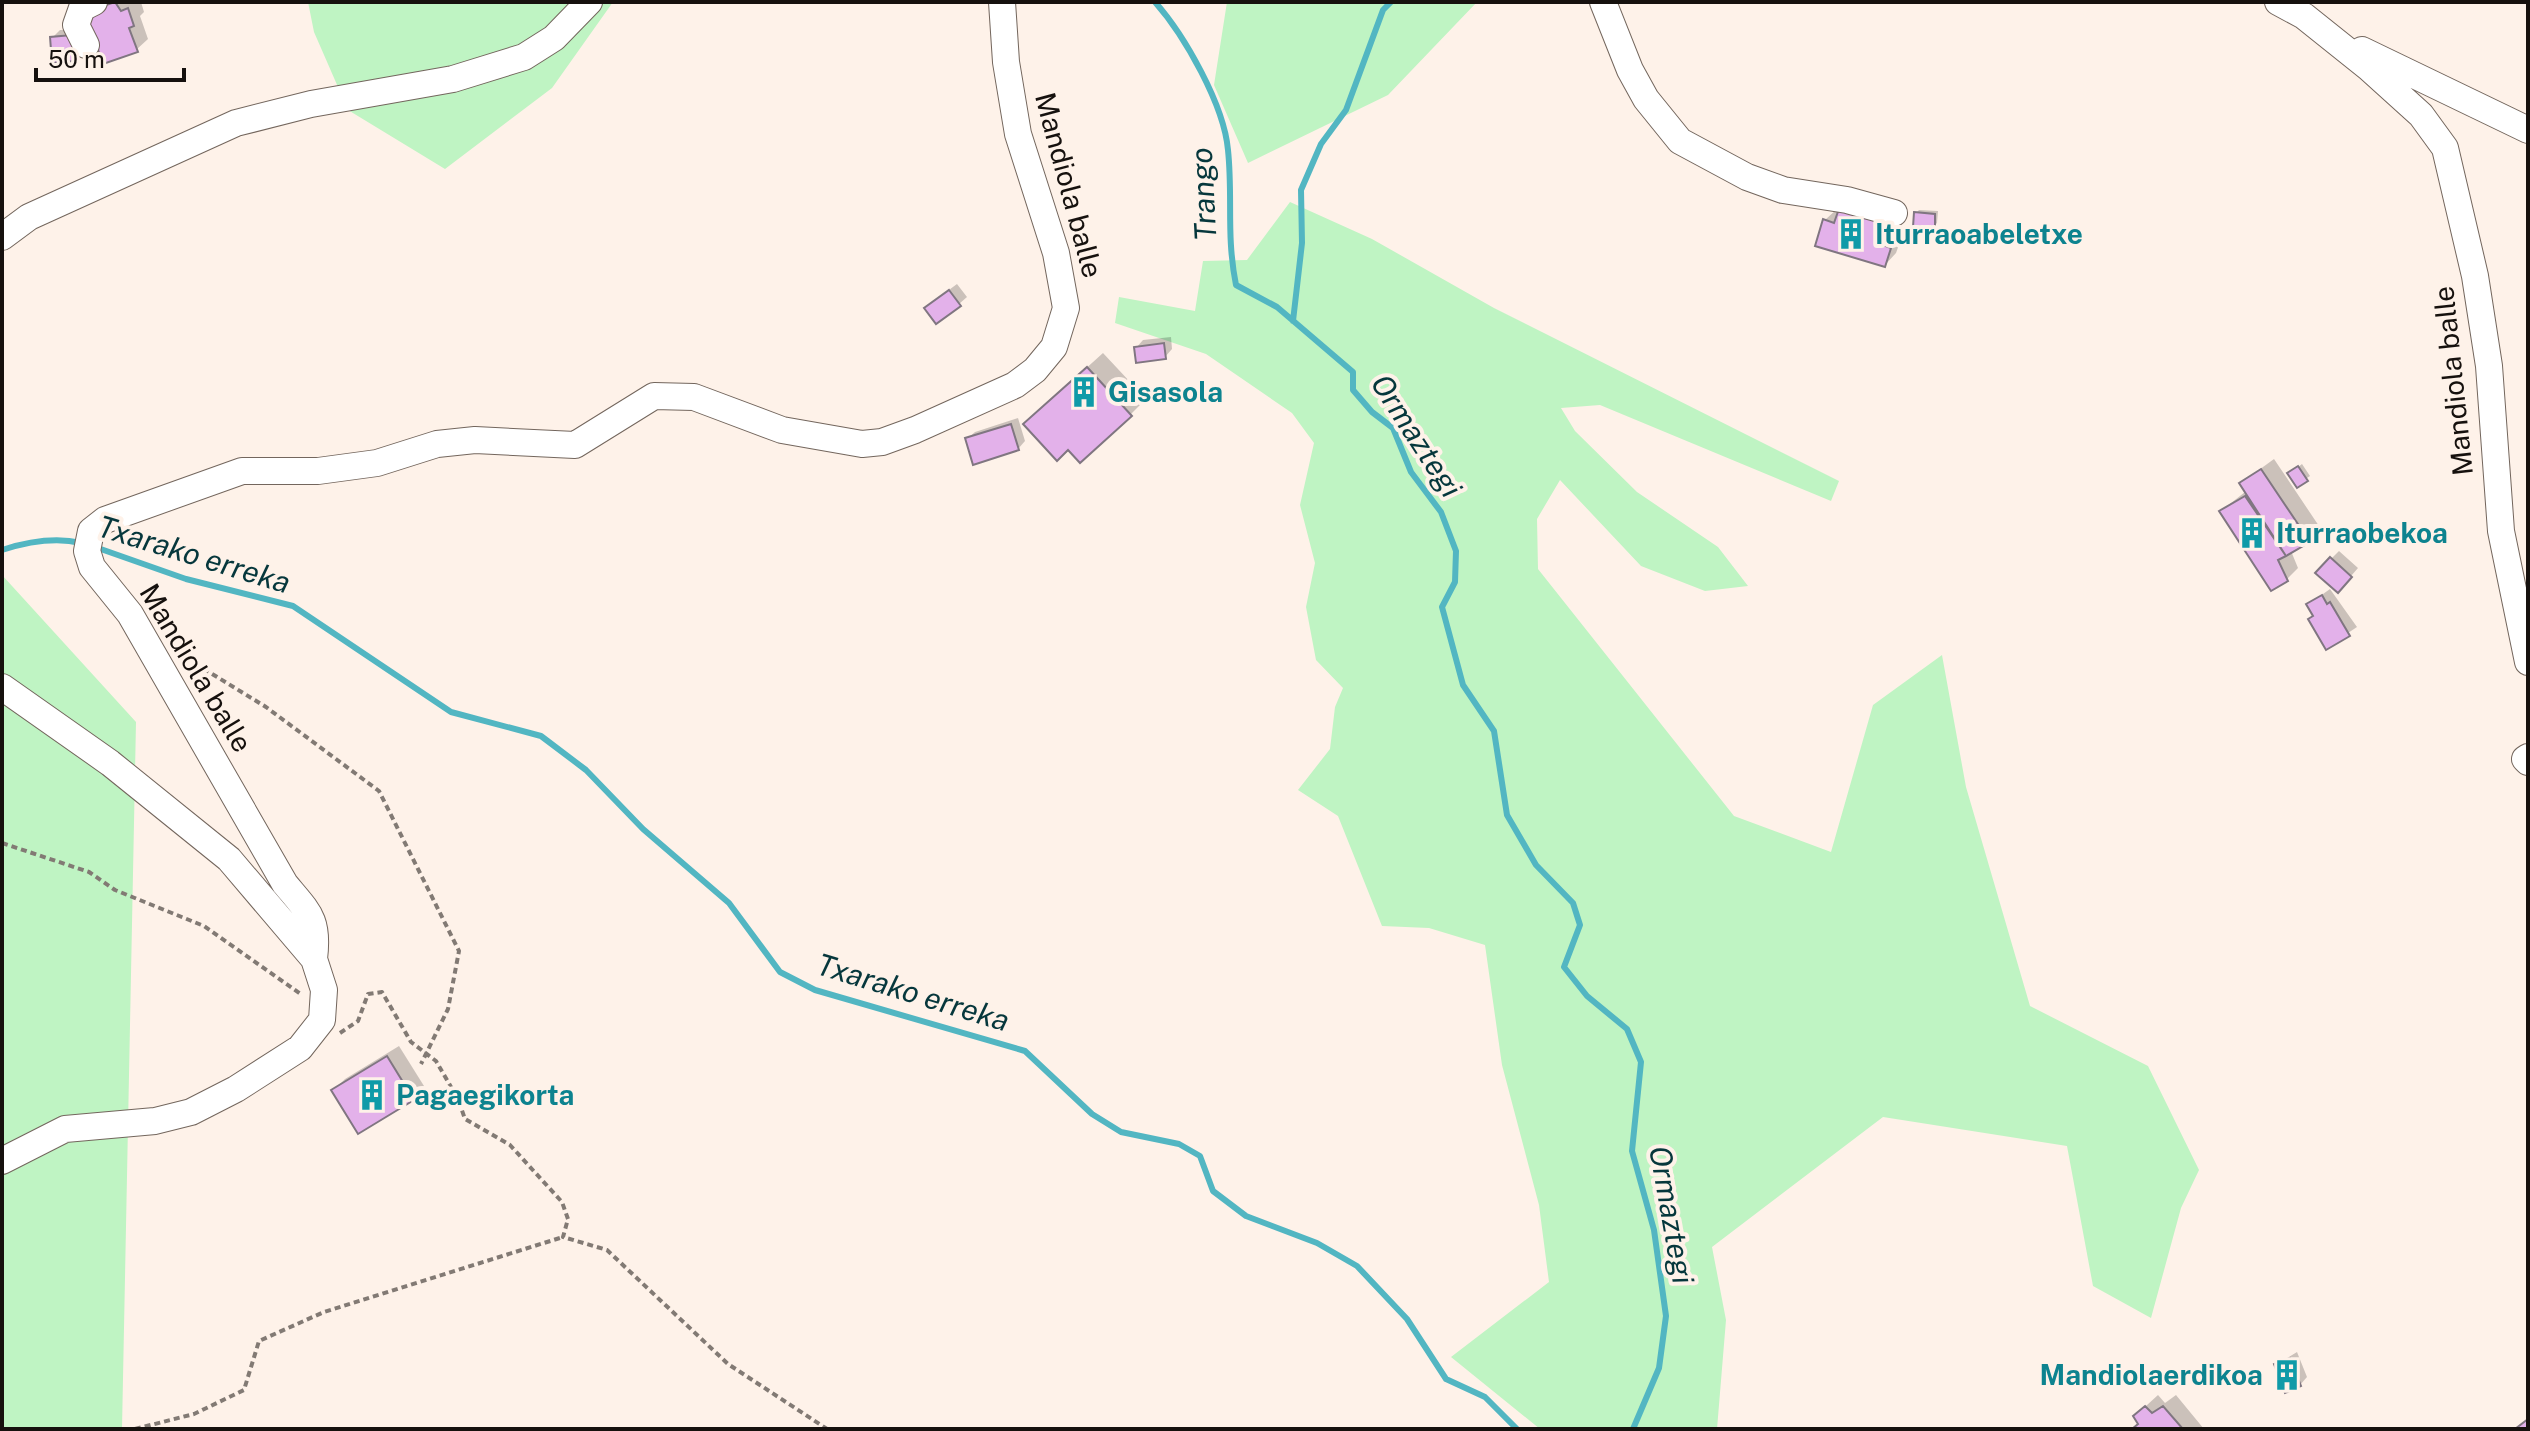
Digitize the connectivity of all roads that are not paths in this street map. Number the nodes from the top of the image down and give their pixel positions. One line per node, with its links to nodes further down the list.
1 (94, 2): 7 (street)
2 (589, 2): 10 (street)
3 (1002, 2): 13 (street, Mandiola balle)
4 (1603, 2): 9 (street)
5 (2278, 2): 6 (street, Mandiola balle)
6 (2339, 44): 8 (street, Mandiola balle); 11 (street, Mandiola balle)
7 (86, 45)
8 (2528, 130)
9 (1894, 213)
10 (2, 237)
11 (2528, 662)
12 (2, 687): 13 (street)
13 (314, 959): 14 (street)
14 (2, 1161)

